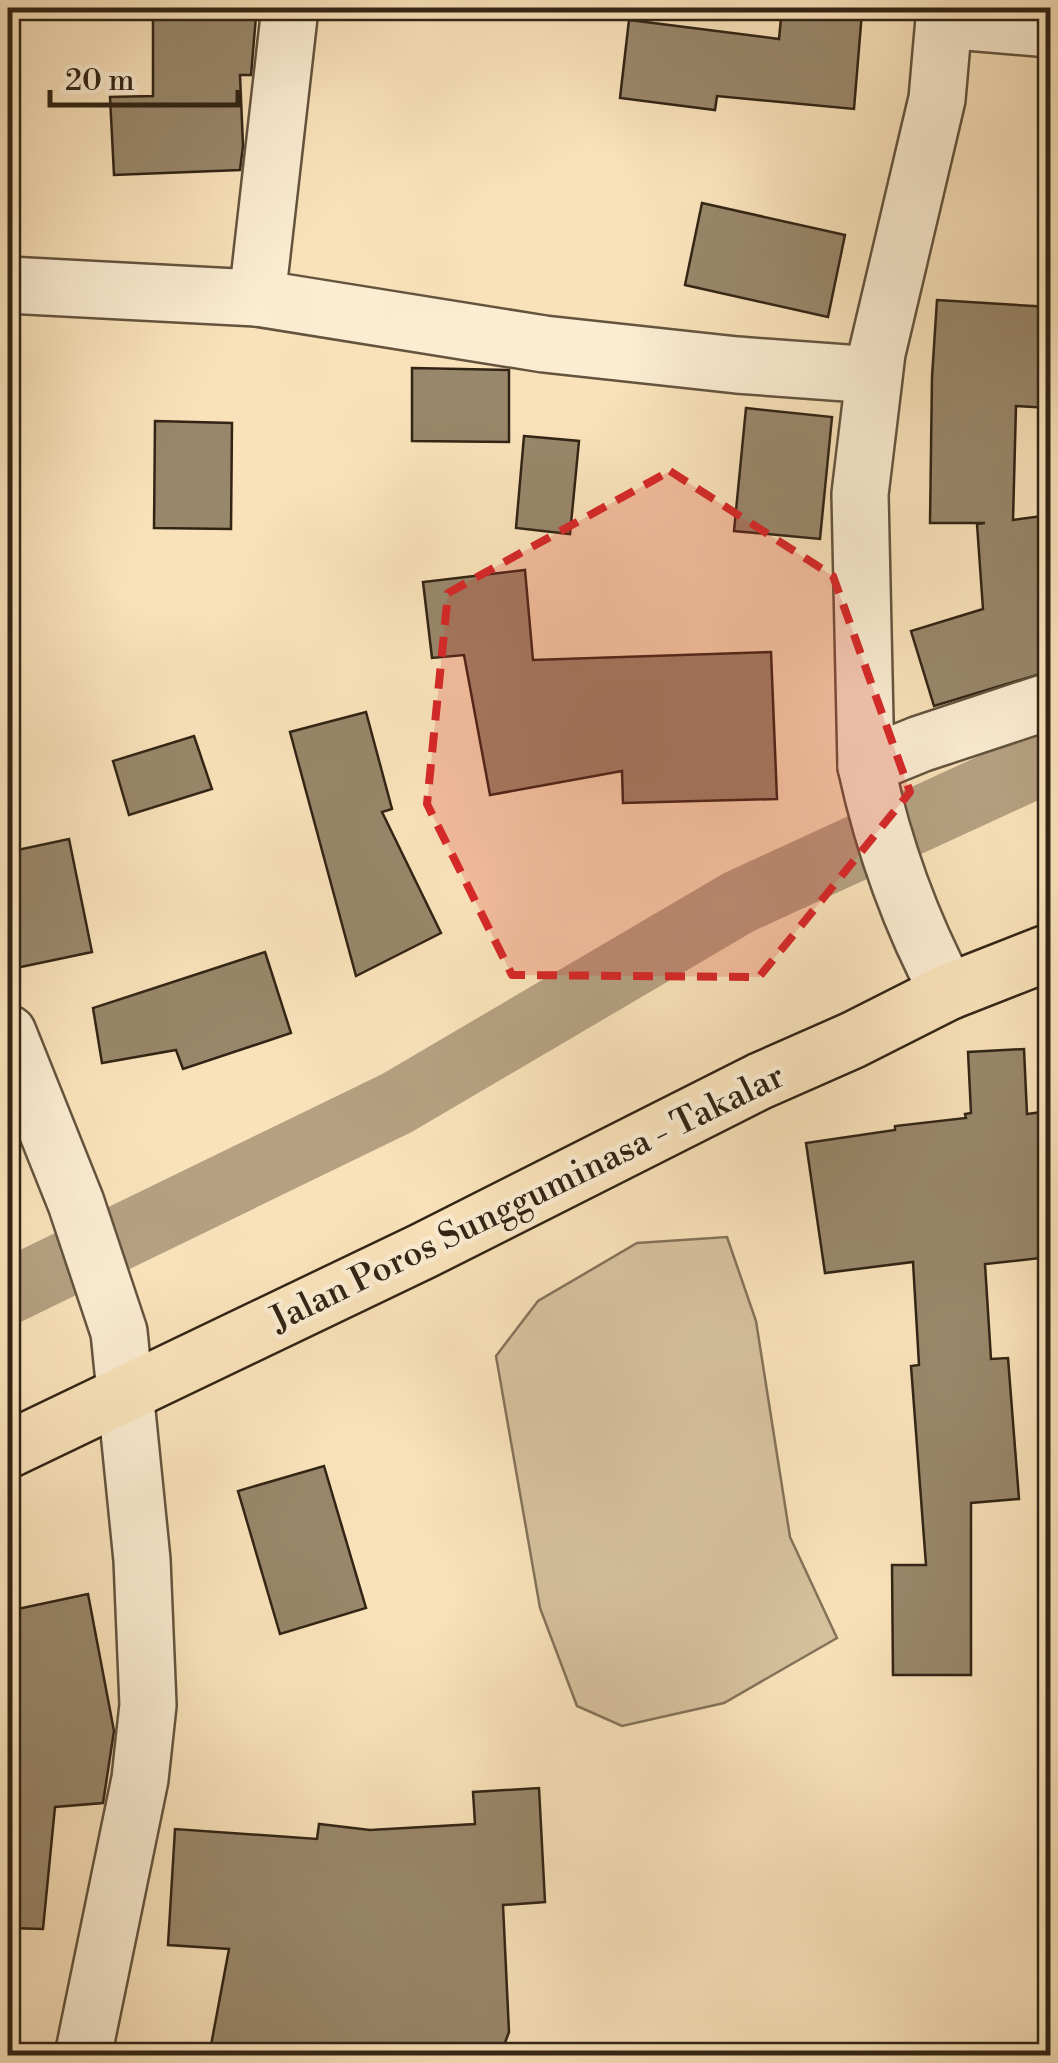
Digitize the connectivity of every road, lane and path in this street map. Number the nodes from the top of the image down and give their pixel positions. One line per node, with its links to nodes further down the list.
1 (290, 8): 5 (street)
2 (931, 12): 3 (street); 6 (street)
3 (1050, 29)
4 (8, 285): 5 (street)
5 (257, 298): 6 (street)
6 (874, 375): 8 (street)
7 (1050, 701): 8 (street)
8 (870, 785): 10 (street)
9 (1050, 952): 10 (highway, Jalan Poros Sungguminasa - Takalar)
10 (948, 992): 12 (highway, Jalan Poros Sungguminasa - Takalar)
11 (8, 1033): 12 (street)
12 (124, 1392): 13 (highway, Jalan Poros Sungguminasa - Takalar); 14 (street)
13 (8, 1450)
14 (83, 2056)

